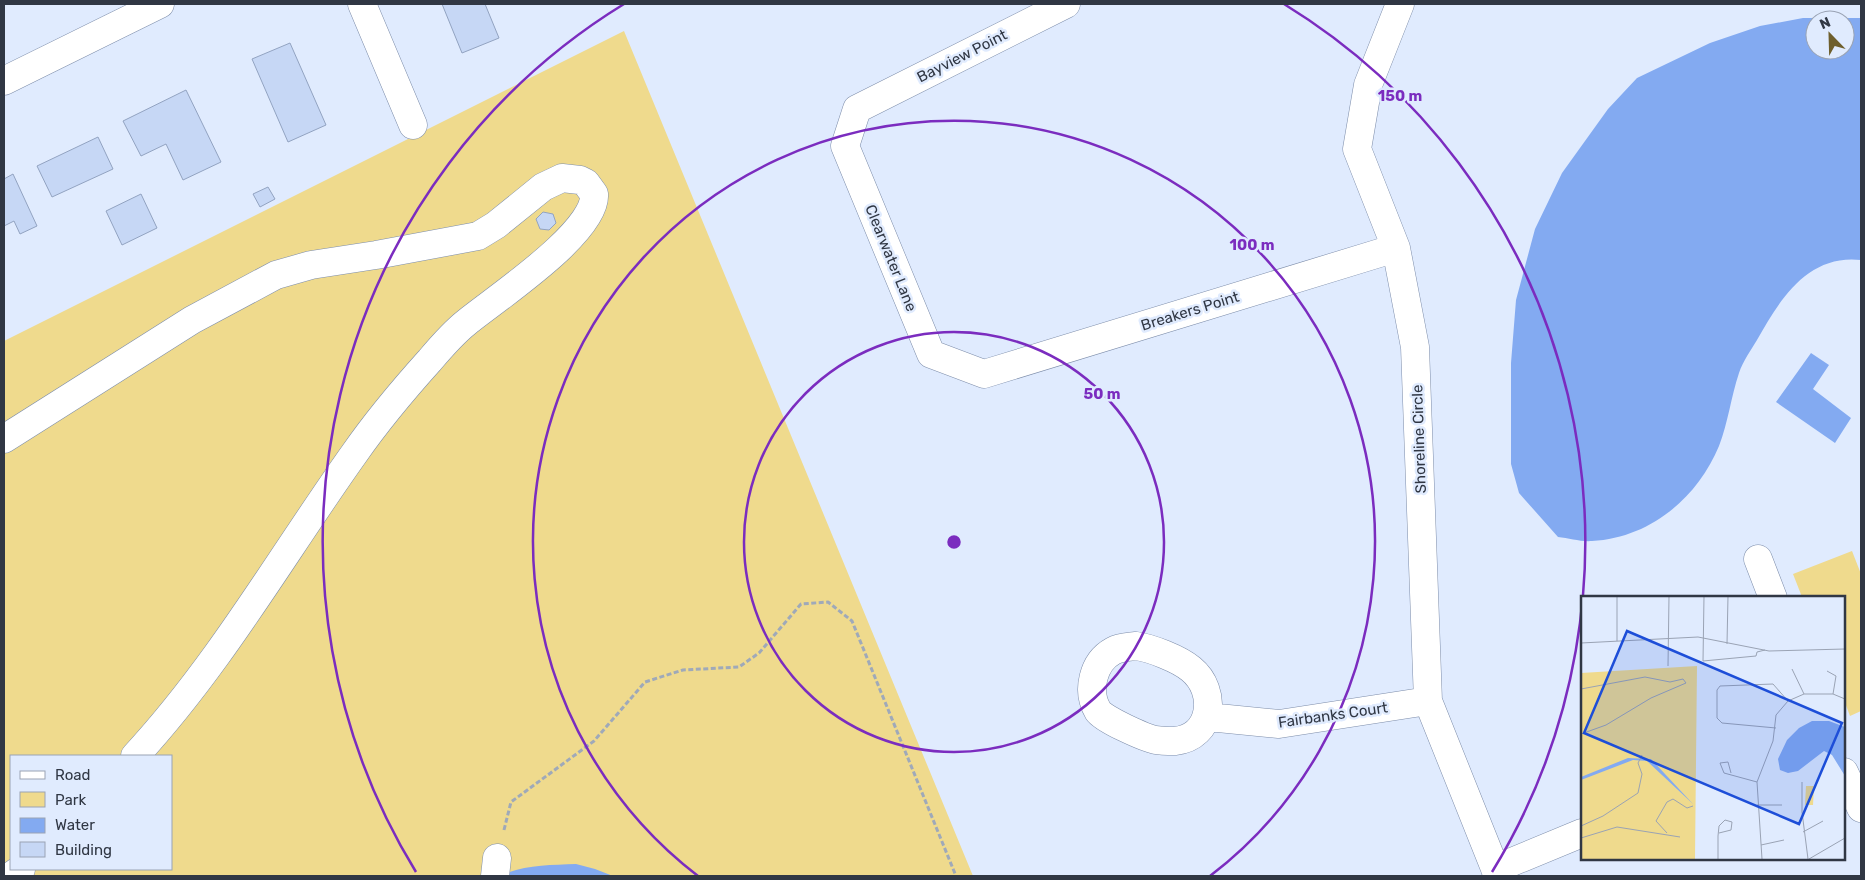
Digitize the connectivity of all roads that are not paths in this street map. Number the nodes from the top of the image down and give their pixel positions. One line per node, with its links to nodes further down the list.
1 (160, 4): 5 (street)
2 (362, 4): 7 (street)
3 (1066, 4): 6 (street, Bayview Point)
4 (1397, 4): 8 (street, Shoreline Circle)
5 (4, 81)
6 (857, 109): 9 (street, Clearwater Lane)
7 (414, 125)
8 (1396, 248): 9 (street, Breakers Point); 13 (street, Shoreline Circle)
9 (984, 374)
10 (4, 440): 15 (street)
11 (1758, 559): 12 (street)
12 (1772, 596)
13 (1428, 701): 14 (street, Fairbanks Court); 19 (street, Shoreline Circle)
14 (1208, 717)
15 (136, 755)
16 (1845, 774): 17 (street)
17 (1861, 808)
18 (1581, 833): 19 (street)
19 (1496, 873)

